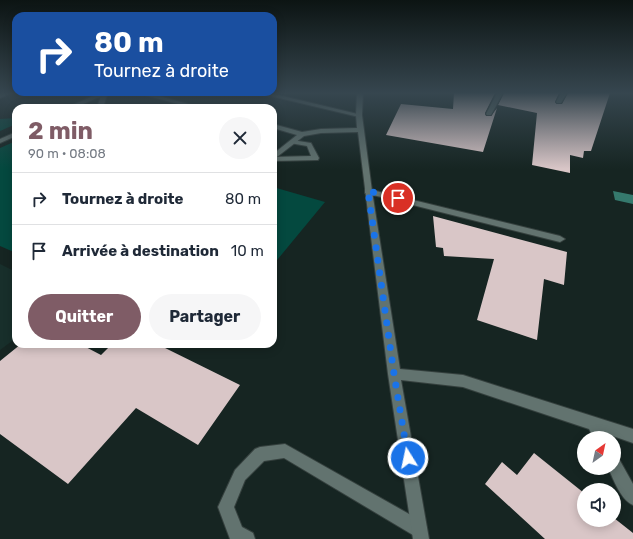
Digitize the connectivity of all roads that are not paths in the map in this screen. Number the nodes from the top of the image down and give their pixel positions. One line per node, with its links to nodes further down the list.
1 (359, 118): 3 (street)
2 (277, 127): 4 (street)
3 (361, 130): 4 (street); 10 (street)
4 (302, 134): 7 (street)
5 (12, 136): 6 (street)
6 (0, 141)
7 (292, 142): 8 (street); 9 (street)
8 (277, 155)
9 (277, 159)
10 (368, 191): 11 (street); 12 (street)
11 (560, 239)
12 (394, 374): 13 (street); 18 (street)
13 (594, 422): 14 (street); 15 (street)
14 (598, 431)
15 (633, 436)
16 (619, 475): 17 (street)
17 (633, 497)
18 (420, 534): 19 (street)
19 (247, 539)

